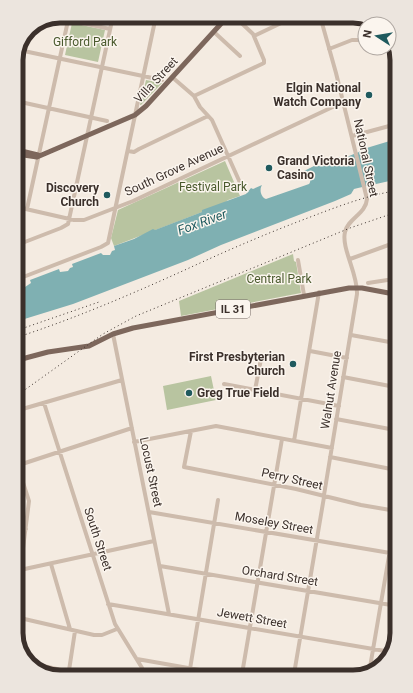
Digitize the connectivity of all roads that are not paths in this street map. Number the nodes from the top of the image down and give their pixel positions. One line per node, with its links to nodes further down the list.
1 (68, 23): 16 (street)
2 (88, 23): 9 (street)
3 (111, 23): 9 (street)
4 (155, 23): 18 (street)
5 (222, 23): 10 (main road, Villa Street)
6 (241, 23): 11 (street)
7 (281, 23): 11 (street)
8 (322, 23): 13 (street, National Street)
9 (110, 29): 17 (street)
10 (214, 32): 15 (street); 19 (main road, Villa Street)
11 (254, 36): 21 (street)
12 (357, 40): 13 (street)
13 (329, 49): 23 (street, National Street)
14 (24, 51): 16 (street)
15 (240, 56)
16 (60, 58): 17 (street); 24 (street)
17 (102, 67): 18 (street); 27 (street)
18 (143, 77): 20 (street); 25 (street)
19 (172, 77): 21 (street); 25 (main road, Villa Street)
20 (162, 80)
21 (194, 96): 26 (street)
22 (23, 102): 24 (street)
23 (342, 103): 31 (street, National Street); 36 (street, South Grove Avenue)
24 (49, 108): 27 (street); 35 (street)
25 (135, 115): 30 (main road, Villa Street); 33 (street)
26 (208, 116): 33 (street); 36 (street)
27 (91, 118): 28 (street); 30 (street)
28 (107, 121)
29 (390, 126): 31 (street)
30 (87, 136): 35 (main road, Villa Street); 41 (street)
31 (352, 136): 44 (street, National Street)
32 (23, 151): 35 (main road)
33 (128, 151): 39 (street)
34 (23, 155): 35 (main road, Villa Street)
35 (39, 155): 40 (street)
36 (228, 156): 37 (street); 39 (street, South Grove Avenue)
37 (241, 185)
38 (23, 208): 40 (street, South Grove Avenue)
39 (115, 208): 41 (street, South Grove Avenue); 46 (street)
40 (27, 209): 41 (street, South Grove Avenue)
41 (69, 219): 42 (street)
42 (23, 243)
43 (390, 244): 44 (street)
44 (350, 259): 49 (street, National Street)
45 (298, 260): 52 (street)
46 (23, 277)
47 (390, 280): 48 (street)
48 (368, 283)
49 (357, 287): 50 (main road, IL 31); 51 (main road, IL 31); 54 (street, Walnut Avenue)
50 (319, 292): 52 (main road, IL 31); 56 (street)
51 (390, 293)
52 (304, 295): 53 (main road, IL 31)
53 (113, 334): 58 (main road, IL 31); 61 (street, Locust Street)
54 (350, 335): 55 (street); 57 (street, Walnut Avenue)
55 (390, 342)
56 (310, 351): 57 (street); 65 (street)
57 (347, 358): 60 (street, Walnut Avenue)
58 (23, 359)
59 (261, 359): 64 (street)
60 (344, 377): 63 (street); 67 (street, Walnut Avenue)
61 (122, 380): 66 (street); 70 (street, Locust Street)
62 (224, 384): 64 (street)
63 (390, 386)
64 (255, 390): 65 (street)
65 (301, 399): 67 (street); 74 (street)
66 (44, 403): 68 (street); 77 (street, South Street)
67 (339, 406): 69 (street, Walnut Avenue)
68 (23, 409)
69 (336, 419): 71 (street); 76 (street, Walnut Avenue)
70 (132, 428): 75 (street, Locust Street); 77 (street)
71 (390, 429)
72 (191, 431): 73 (street); 75 (street); 82 (street, Perry Street)
73 (282, 439): 74 (street); 82 (street)
74 (294, 441): 76 (street)
75 (134, 442): 86 (street, Locust Street)
76 (332, 448): 78 (street, Walnut Avenue)
77 (60, 451): 79 (street); 94 (street, South Street)
78 (330, 457): 80 (street); 83 (street, Walnut Avenue)
79 (23, 463)
80 (390, 469)
81 (23, 482): 88 (street)
82 (274, 485): 83 (street, Perry Street); 89 (street)
83 (324, 496): 85 (street, Perry Street); 90 (street, Walnut Avenue)
84 (218, 500): 87 (street)
85 (390, 510)
86 (149, 512): 87 (street, Moseley Street); 91 (street, Locust Street)
87 (214, 523): 89 (street, Moseley Street); 98 (street)
88 (26, 529): 92 (street)
89 (266, 532): 90 (street, Moseley Street); 99 (street)
90 (316, 540): 93 (street, Moseley Street); 100 (street, Walnut Avenue)
91 (154, 541): 94 (street); 96 (street, Locust Street)
92 (23, 550)
93 (390, 553): 101 (street)
94 (93, 554): 95 (street); 102 (street, South Street)
95 (51, 564): 97 (street); 109 (street)
96 (160, 566): 98 (street, Orchard Street); 104 (street, Locust Street)
97 (23, 570)
98 (206, 574): 99 (street, Orchard Street); 106 (street)
99 (258, 582): 100 (street, Orchard Street); 107 (street)
100 (308, 591): 101 (street, Orchard Street); 110 (street, Walnut Avenue)
101 (381, 603): 103 (street, Orchard Street); 111 (street)
102 (108, 604): 104 (street, Jewett Street); 108 (street, South Street)
103 (390, 605)
104 (169, 614): 106 (street, Jewett Street)
105 (23, 619): 109 (street)
106 (198, 619): 107 (street, Jewett Street); 116 (street)
107 (250, 628): 110 (street, Jewett Street); 121 (street)
108 (117, 629): 109 (street); 113 (street, South Street)
109 (72, 630): 118 (street)
110 (300, 637): 111 (street, Jewett Street); 122 (street, Walnut Avenue)
111 (373, 649): 112 (street, Jewett Street); 114 (street)
112 (385, 651)
113 (136, 659): 116 (street); 119 (street, South Street)
114 (370, 666)
115 (47, 668): 117 (street)
116 (190, 669): 120 (street)
117 (58, 670)
118 (68, 670)
119 (143, 670)
120 (196, 670)
121 (243, 670)
122 (295, 670)

